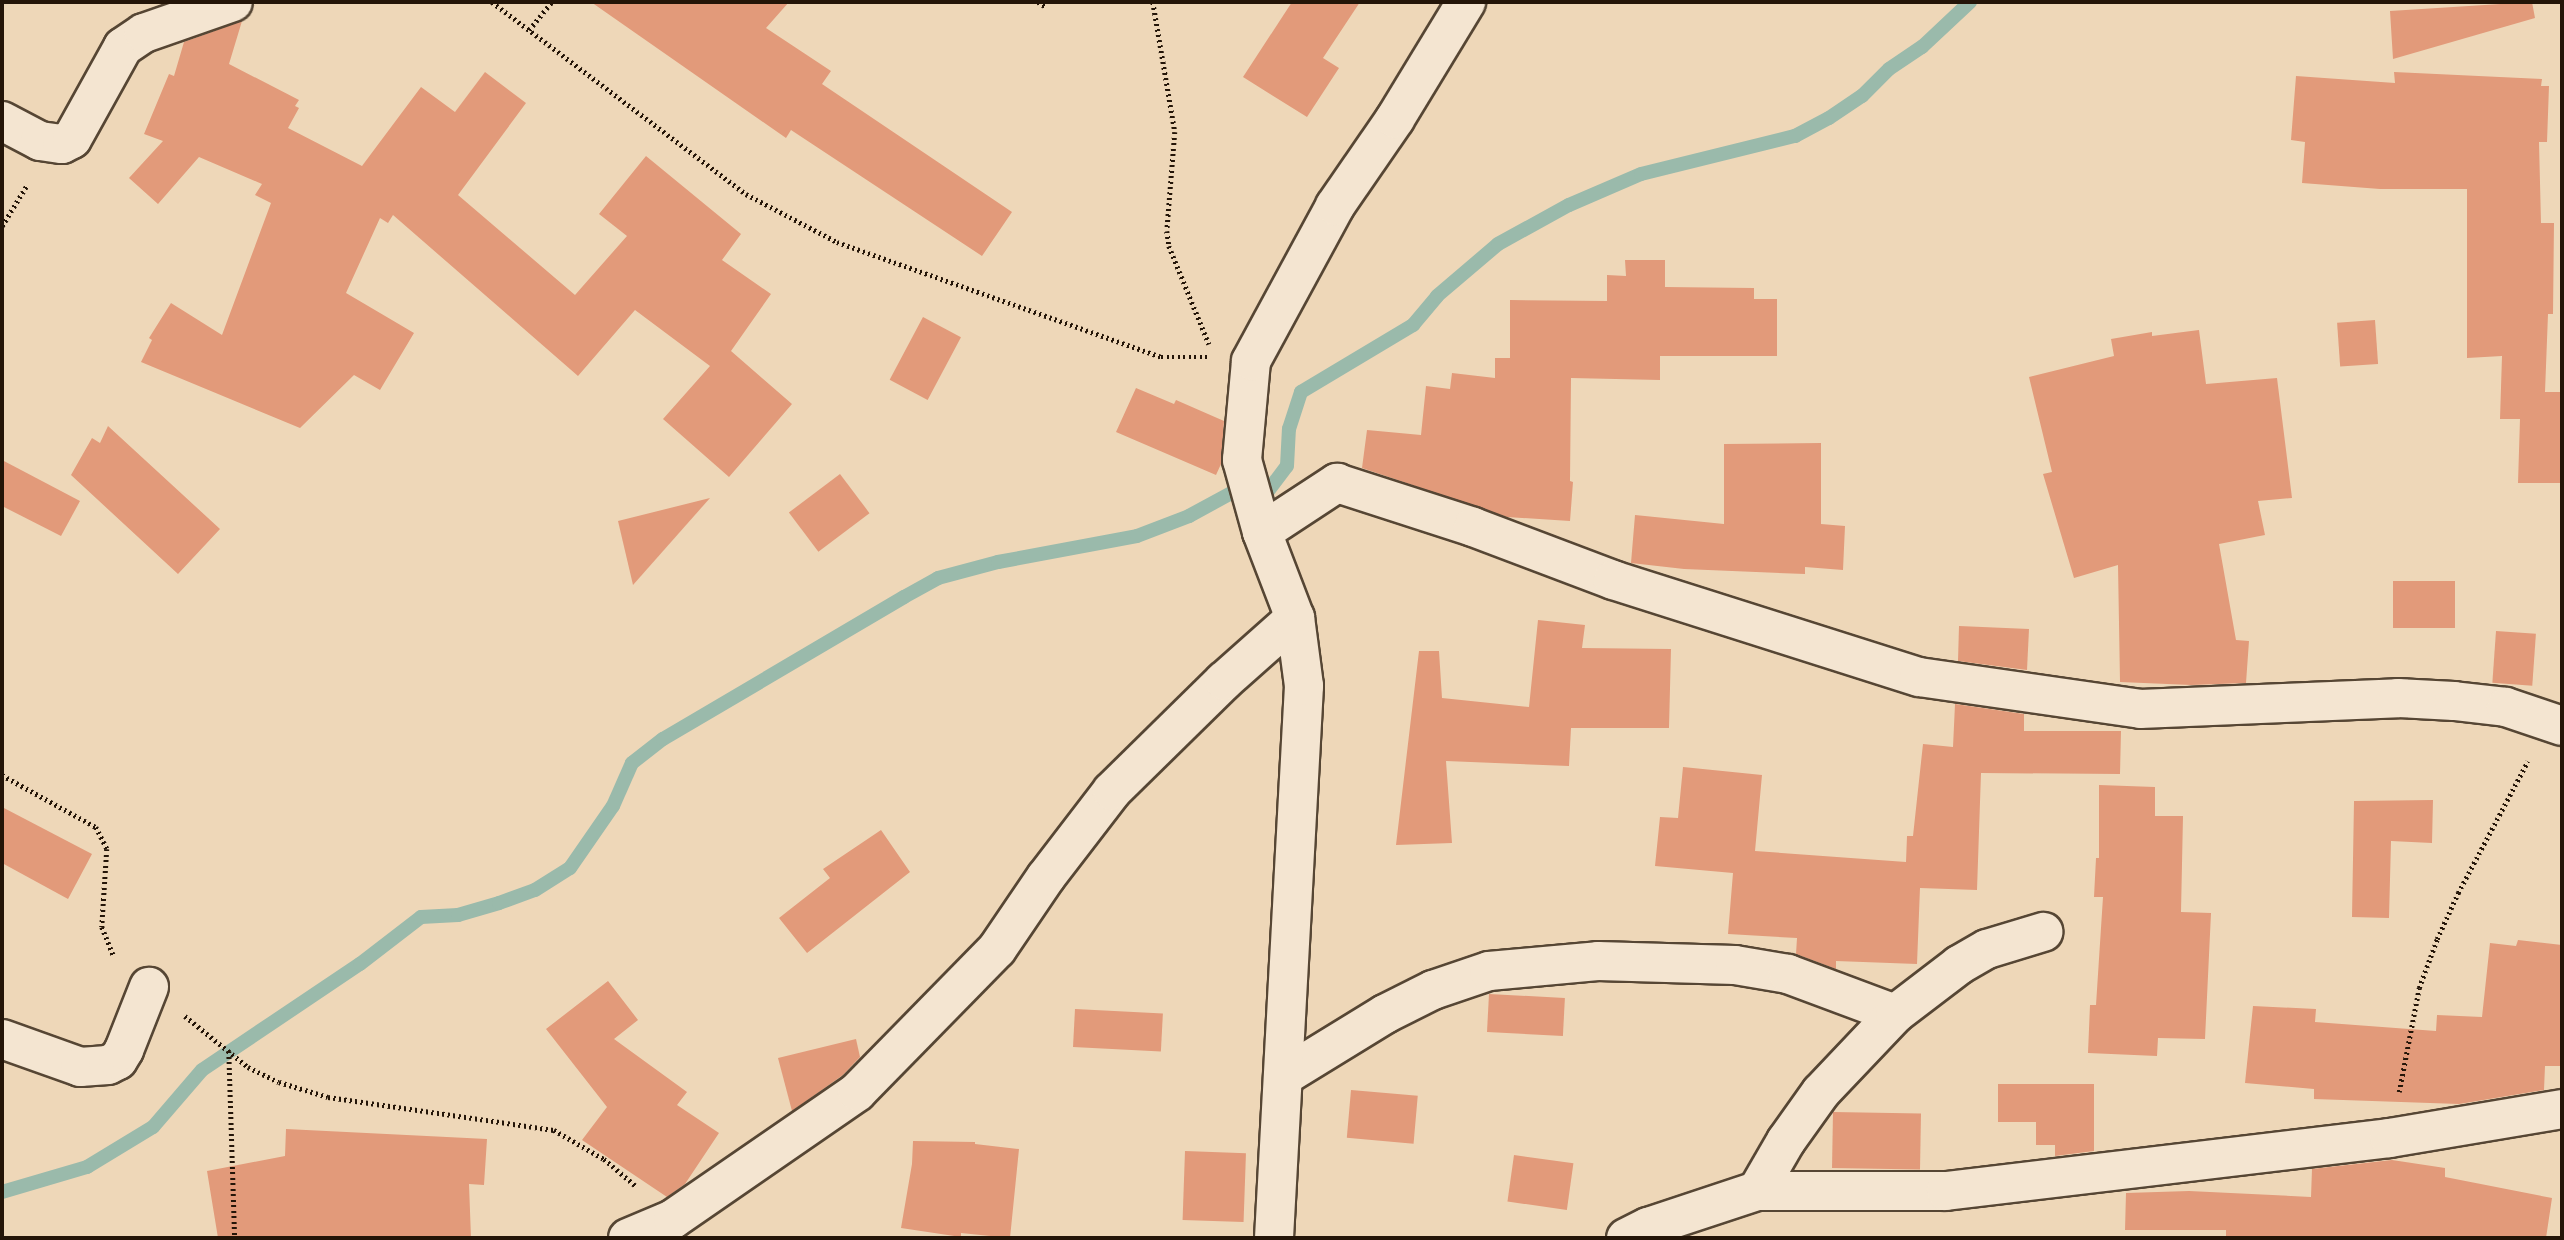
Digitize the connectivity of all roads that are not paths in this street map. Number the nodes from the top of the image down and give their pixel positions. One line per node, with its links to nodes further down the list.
1 (233, 2): 3 (street)
2 (1466, 2): 4 (street)
3 (2, 121)
4 (1262, 532): 5 (street); 6 (street)
5 (1295, 618): 11 (street); 14 (street)
6 (2556, 723)
7 (2043, 932): 9 (street)
8 (149, 987): 10 (street)
9 (1895, 1014): 11 (street); 13 (street)
10 (2, 1039)
11 (1284, 1076): 15 (street)
12 (2562, 1109): 13 (street)
13 (1757, 1191): 16 (street)
14 (628, 1238)
15 (1274, 1238)
16 (1626, 1238)

